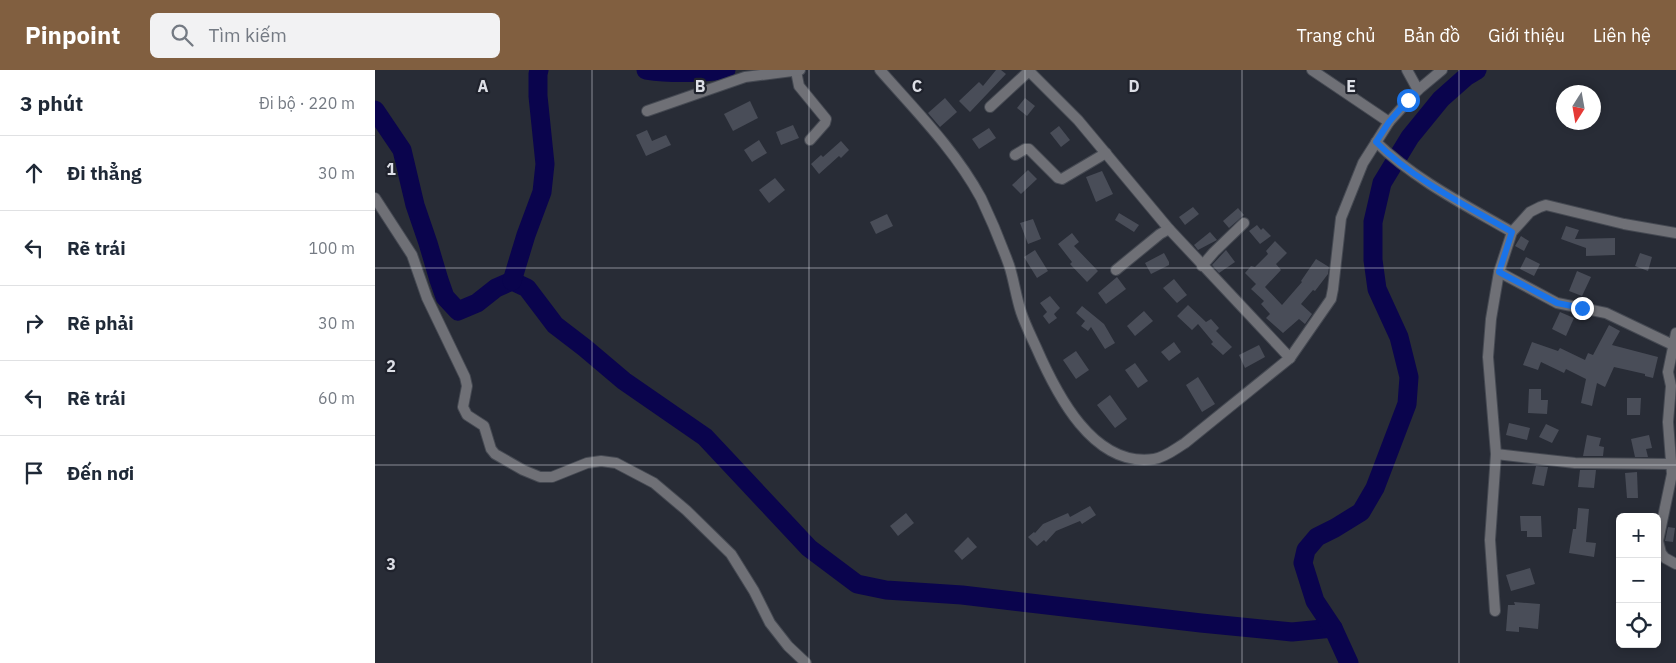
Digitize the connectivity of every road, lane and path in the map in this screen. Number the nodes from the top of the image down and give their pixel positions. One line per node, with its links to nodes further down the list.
1 (880, 70): 25 (street)
2 (1312, 70): 10 (street)
3 (1407, 70): 7 (street)
4 (1442, 70): 7 (street)
5 (798, 71): 9 (street); 11 (street)
6 (1029, 71): 8 (street); 13 (street)
7 (1418, 90): 10 (street)
8 (990, 107)
9 (647, 111)
10 (1389, 122): 12 (street)
11 (810, 140)
12 (1376, 142): 18 (street); 25 (street)
13 (1106, 153): 14 (street); 17 (street)
14 (1015, 155)
15 (375, 198): 30 (street)
16 (1244, 223): 20 (street)
17 (1169, 229): 20 (street); 21 (street)
18 (1512, 232): 19 (street); 22 (street)
19 (1676, 233)
20 (1202, 266): 25 (street)
21 (1117, 270)
22 (1499, 272): 24 (street); 26 (street)
23 (1676, 333): 24 (street)
24 (1673, 345): 27 (street)
25 (1290, 358)
26 (1496, 454): 27 (street); 29 (street)
27 (1672, 464): 28 (street)
28 (1676, 564)
29 (1495, 611)
30 (805, 663)

